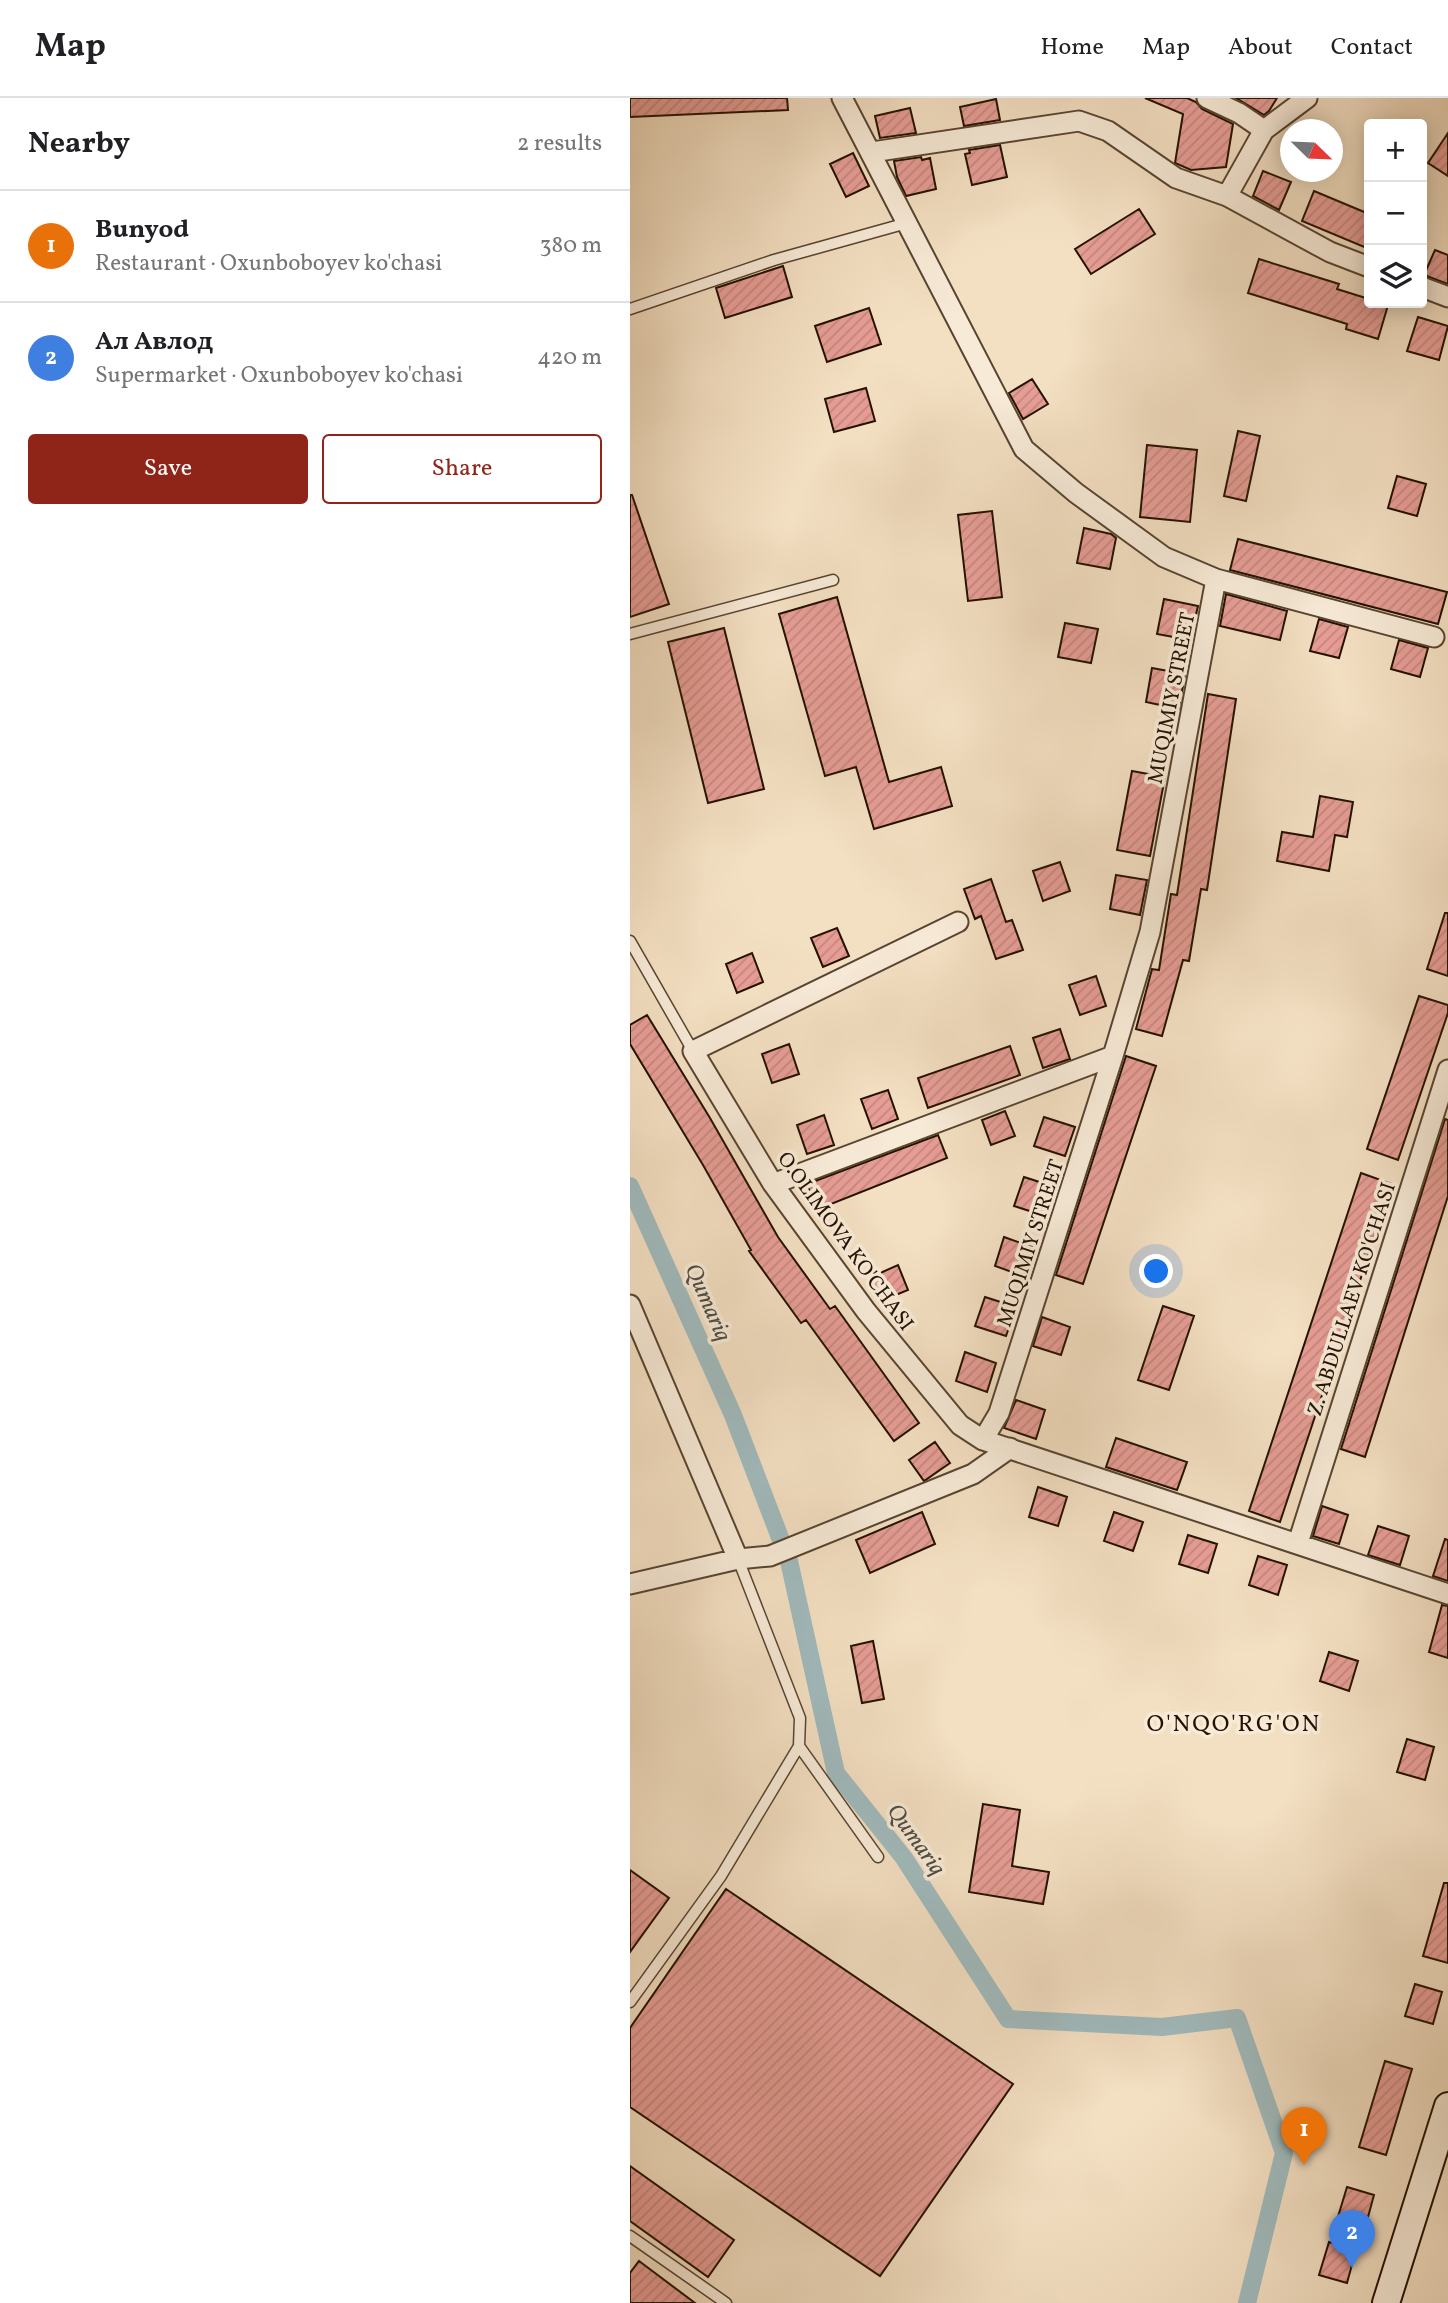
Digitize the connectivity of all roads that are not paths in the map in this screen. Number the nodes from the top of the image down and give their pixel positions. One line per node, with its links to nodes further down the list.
1 (842, 98): 5 (street)
2 (1207, 98): 4 (street)
3 (1307, 98): 4 (street)
4 (1264, 130): 6 (street)
5 (872, 152): 6 (street); 7 (street)
6 (1227, 195): 8 (street)
7 (907, 223): 11 (lane); 12 (street)
8 (1364, 265)
9 (1427, 289): 10 (street)
10 (1448, 297)
11 (630, 309)
12 (1216, 579): 15 (street); 19 (street, MUQIMIY STREET)
13 (833, 580): 14 (lane)
14 (630, 634)
15 (1434, 636)
16 (958, 922): 18 (street)
17 (630, 941): 18 (lane)
18 (693, 1051): 21 (street, O.OLIMOVA KO'CHASI)
19 (1113, 1056): 21 (street); 23 (street, MUQIMIY STREET)
20 (1448, 1070): 25 (street, Z. ABDULLAEV KO'CHASI)
21 (773, 1184): 23 (street, O.OLIMOVA KO'CHASI)
22 (630, 1305): 26 (street)
23 (983, 1440): 24 (street)
24 (1010, 1448): 25 (street); 26 (street)
25 (1298, 1543): 28 (street)
26 (738, 1559): 27 (street); 29 (lane)
27 (630, 1584)
28 (1448, 1594)
29 (799, 1746): 30 (lane); 31 (lane)
30 (878, 1857)
31 (630, 2002)
32 (1448, 2106): 33 (main road)
33 (1440, 2162): 36 (main road)
34 (630, 2236): 35 (lane)
35 (726, 2303)
36 (1386, 2303)

